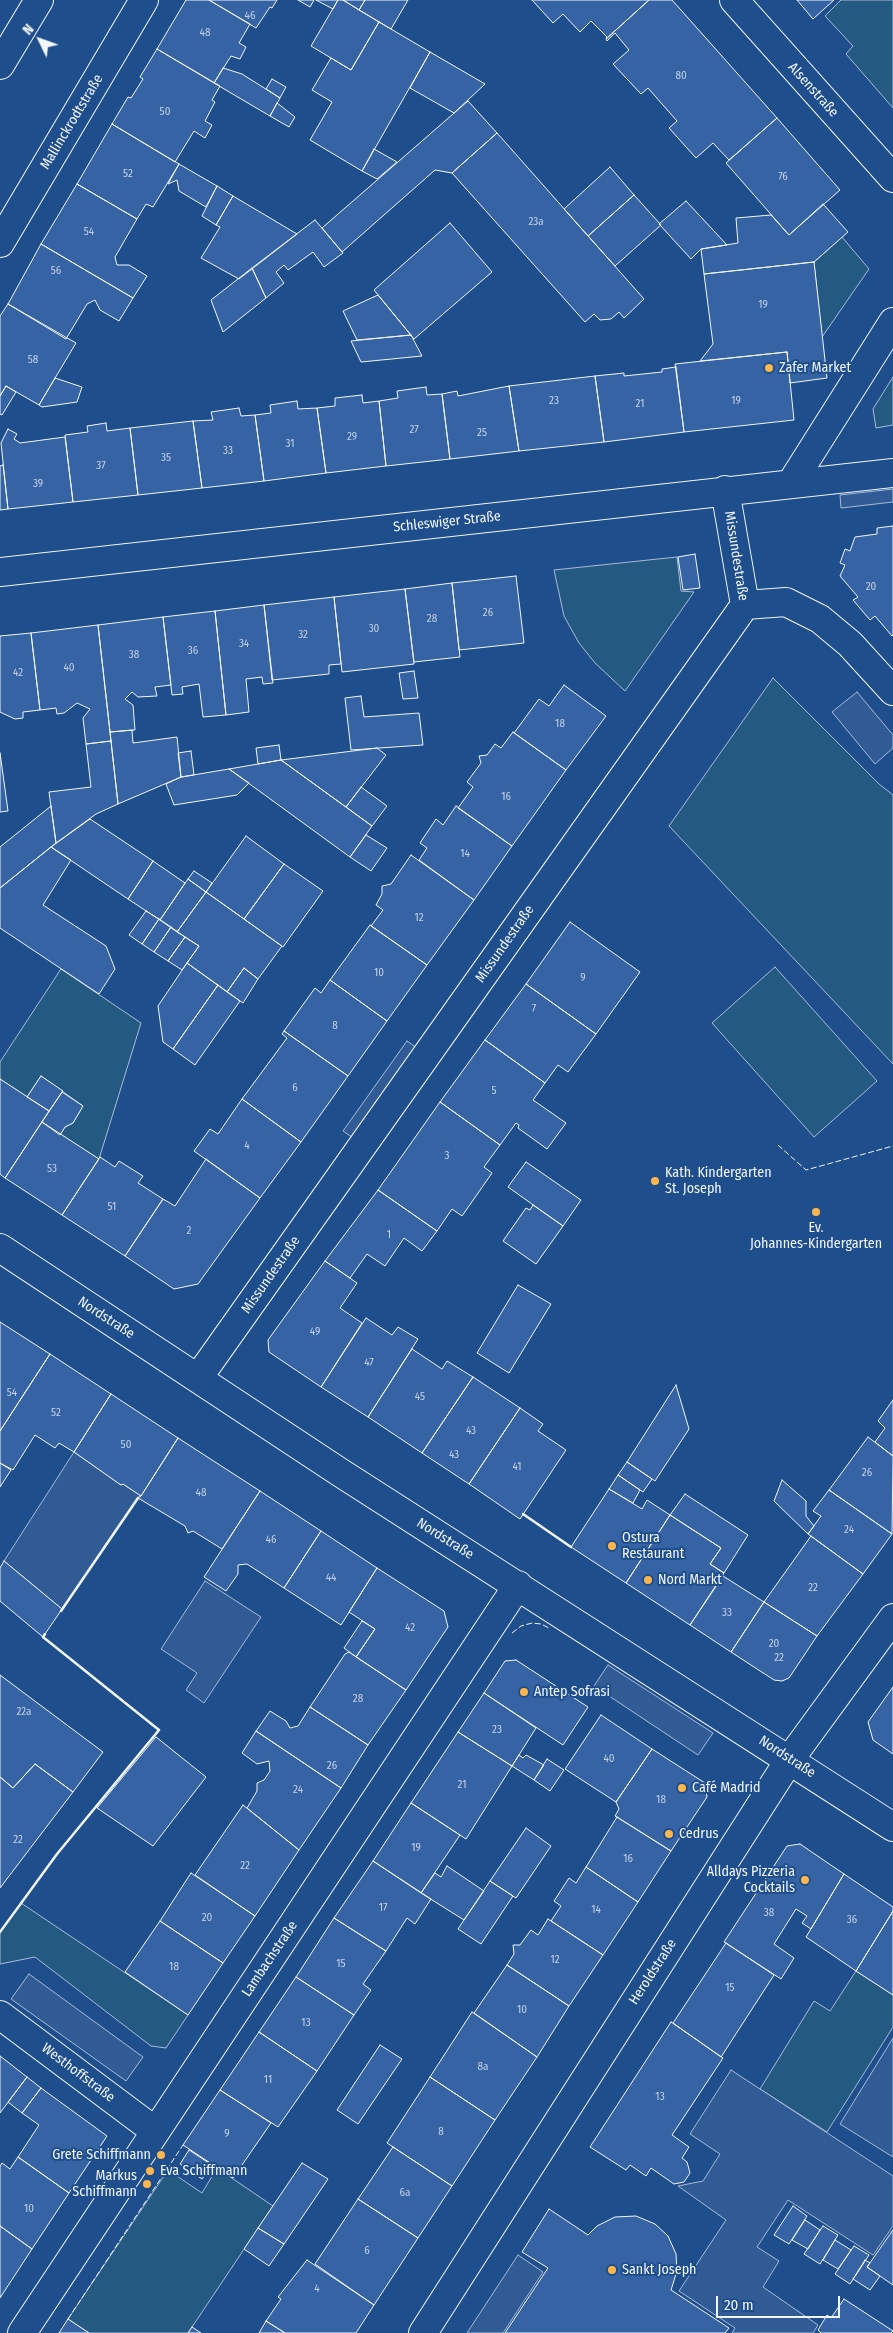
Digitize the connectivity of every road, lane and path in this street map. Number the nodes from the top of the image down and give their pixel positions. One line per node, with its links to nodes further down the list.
1 (39, 0): 4 (street)
2 (144, 0): 6 (street, Mallinckrodtstraße)
3 (734, 0): 5 (street, Alsenstraße)
4 (0, 65)
5 (893, 178)
6 (0, 243)
7 (893, 322): 9 (street)
8 (893, 473): 9 (street, Schleswiger Straße)
9 (792, 482): 10 (street, Schleswiger Straße)
10 (725, 490): 11 (street, Schleswiger Straße); 12 (street, Missundestraße)
11 (0, 572)
12 (745, 605): 13 (street); 15 (street, Missundestraße)
13 (893, 692)
14 (0, 1248): 15 (street, Nordstraße)
15 (198, 1378): 16 (street, Nordstraße)
16 (518, 1585): 18 (street, Nordstraße); 21 (street, Lambachstraße)
17 (893, 1618): 18 (street, Heroldstraße)
18 (790, 1759): 19 (street, Nordstraße); 23 (street, Heroldstraße)
19 (893, 1827)
20 (0, 2015): 21 (street, Westhoffstraße)
21 (155, 2131): 22 (street, Lambachstraße)
22 (22, 2333)
23 (423, 2333)

